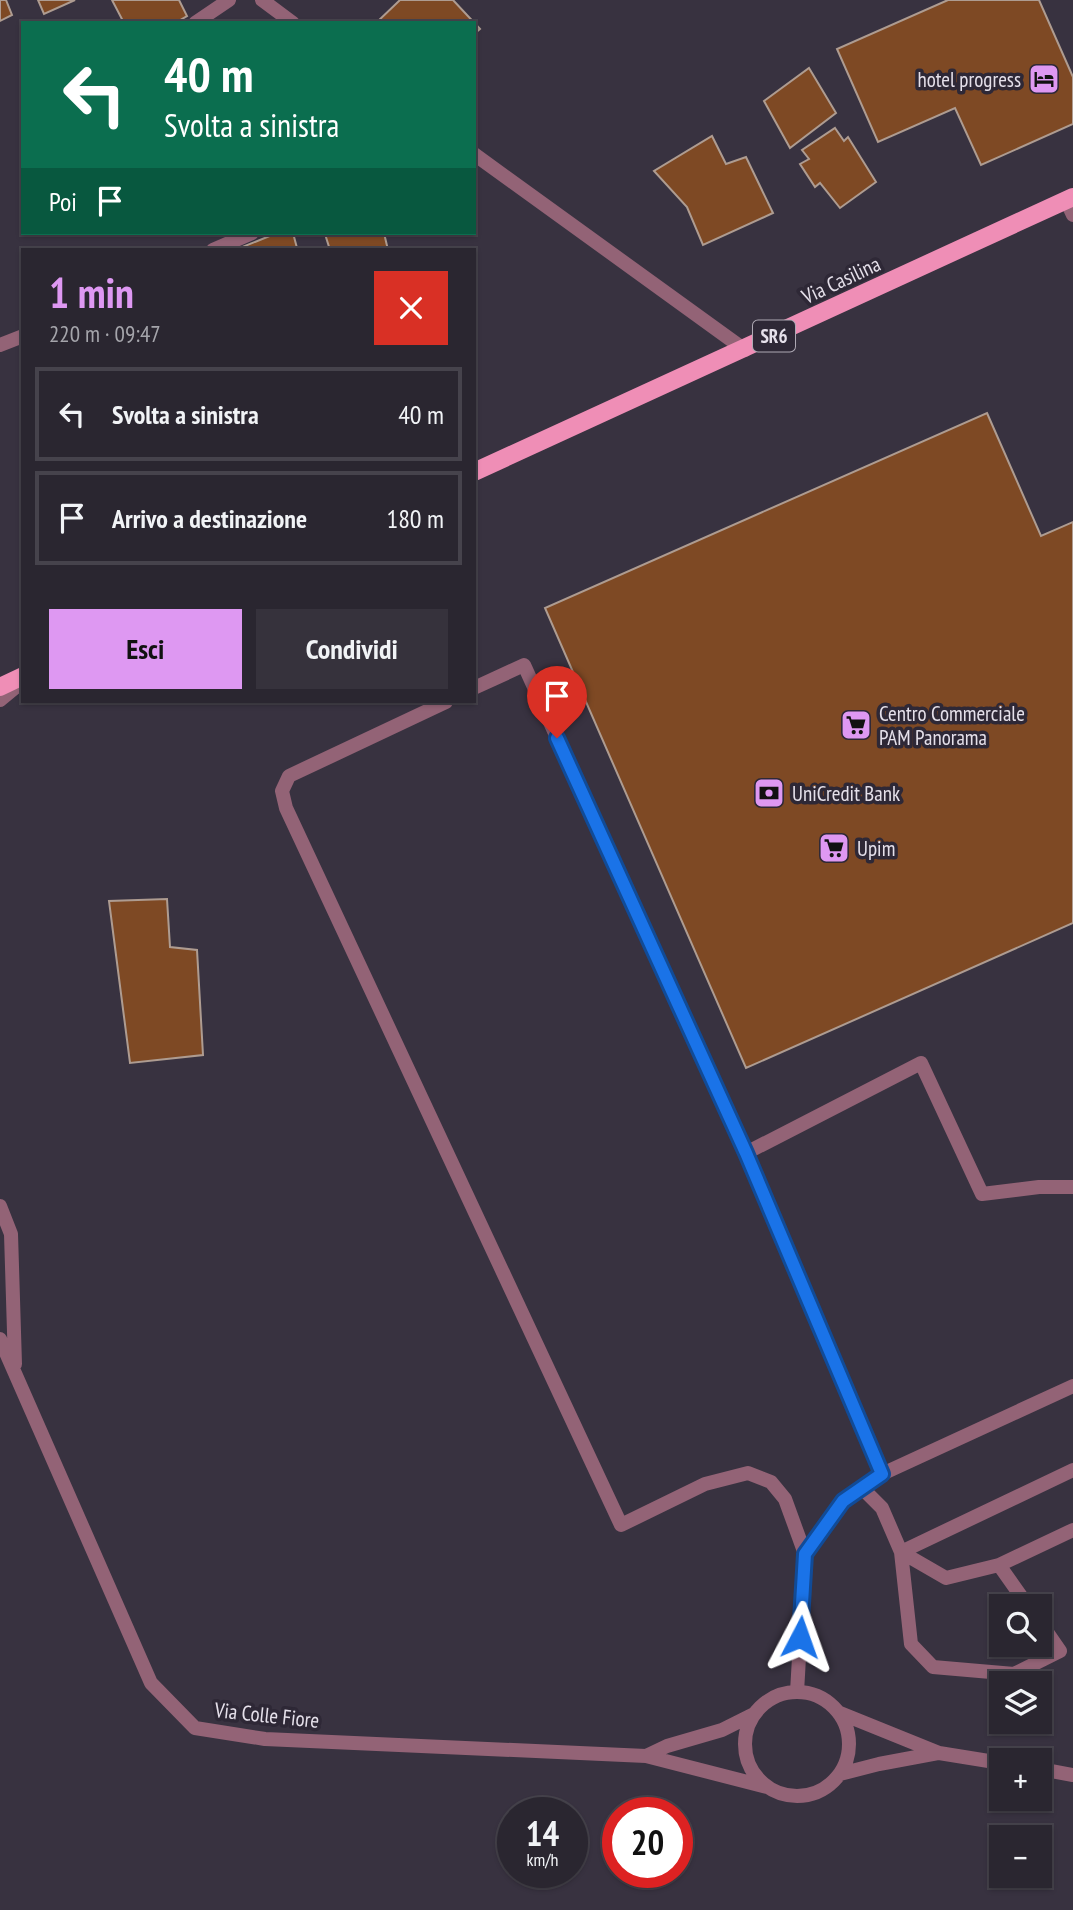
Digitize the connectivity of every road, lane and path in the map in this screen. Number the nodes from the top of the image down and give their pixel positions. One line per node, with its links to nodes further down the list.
1 (229, 0): 3 (street)
2 (262, 0): 4 (street)
3 (198, 21)
4 (290, 21)
5 (477, 159): 11 (street)
6 (1071, 204): 11 (main road, Via Casilina / SR6)
7 (247, 235): 8 (street)
8 (218, 248)
9 (21, 337): 10 (street)
10 (0, 345)
11 (745, 349): 12 (main road, Via Casilina / SR6)
12 (476, 471)
13 (21, 680): 15 (main road)
14 (21, 681): 17 (street)
15 (0, 687)
16 (476, 687): 19 (street)
17 (0, 700)
18 (444, 703): 31 (street)
19 (746, 1153): 20 (street); 27 (street)
20 (1073, 1187)
21 (0, 1206): 24 (street)
22 (0, 1339): 24 (street, Via Colle Fiore)
23 (0, 1360): 24 (street)
24 (15, 1373): 41 (street, Via Colle Fiore)
25 (1073, 1386): 27 (street)
26 (1073, 1469): 30 (street)
27 (882, 1474): 28 (street)
28 (862, 1488): 30 (street); 31 (street)
29 (1073, 1531): 32 (street)
30 (901, 1552): 32 (street); 36 (street)
31 (805, 1554): 37 (street)
32 (999, 1565): 33 (street)
33 (1020, 1594)
34 (1052, 1639): 35 (street)
35 (1052, 1655)
36 (1048, 1657)
37 (797, 1692): 38 (street); 39 (street)
38 (840, 1713): 40 (street); 44 (street)
39 (754, 1714): 41 (street, Via Colle Fiore); 46 (street)
40 (939, 1753): 42 (street); 44 (street)
41 (646, 1756): 46 (street, Via Colle Fiore)
42 (989, 1761)
43 (1052, 1771): 45 (street)
44 (840, 1774): 46 (street)
45 (1073, 1774)
46 (767, 1787)

